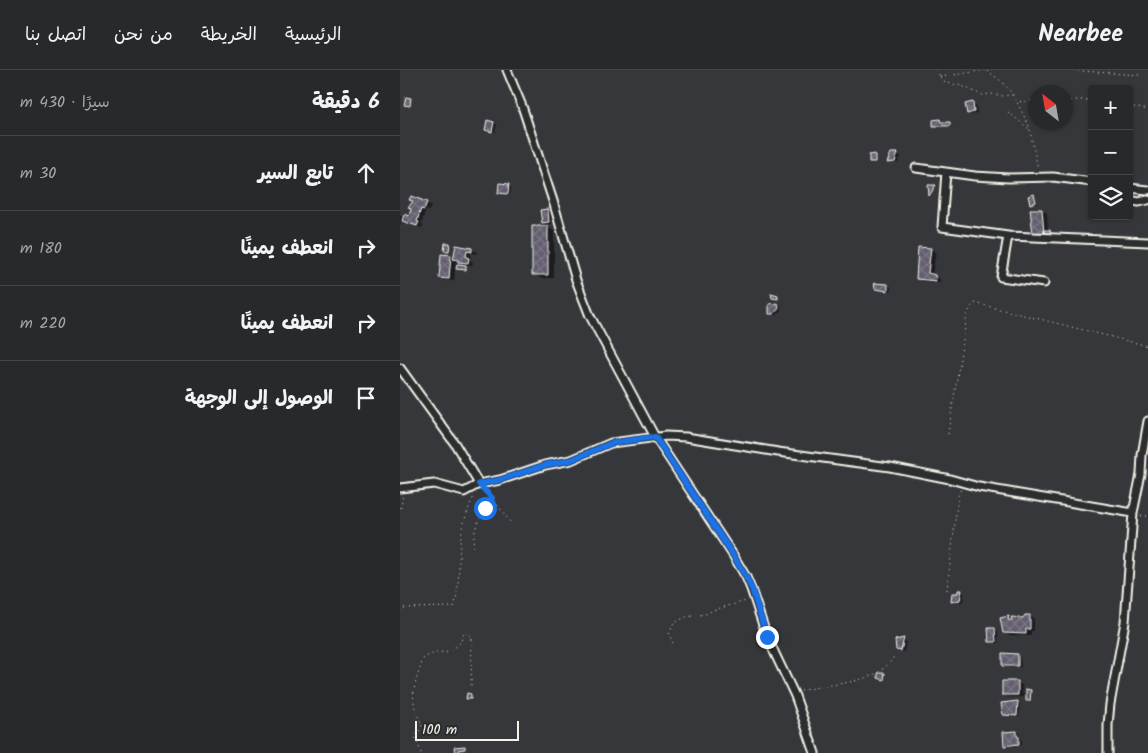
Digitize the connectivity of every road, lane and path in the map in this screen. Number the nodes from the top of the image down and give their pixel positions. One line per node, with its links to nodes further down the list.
1 (507, 70): 33 (street)
2 (936, 70): 6 (path)
3 (986, 70): 6 (path); 7 (path)
4 (1068, 70): 5 (path)
5 (1139, 75)
6 (940, 77): 7 (path)
7 (1013, 95): 11 (path)
8 (1073, 100): 9 (path)
9 (1088, 100)
10 (1028, 101): 11 (path)
11 (1017, 102): 15 (path)
12 (1133, 107): 13 (path)
13 (1148, 110)
14 (1008, 112): 16 (path)
15 (1028, 125)
16 (1028, 127)
17 (1030, 130): 20 (path)
18 (916, 168): 19 (street)
19 (946, 172): 20 (street); 26 (street)
20 (1039, 178): 21 (street)
21 (1088, 182)
22 (1133, 188): 23 (street)
23 (1148, 190)
24 (1148, 200): 25 (street)
25 (1133, 201)
26 (1008, 236): 27 (street); 28 (street)
27 (1148, 242)
28 (1044, 283)
29 (1148, 346): 32 (path)
30 (400, 368): 34 (street)
31 (1148, 421): 39 (street)
32 (948, 434)
33 (655, 437): 34 (street); 35 (street); 44 (street)
34 (479, 484): 36 (street); 37 (path); 45 (path)
35 (964, 484): 39 (street); 43 (path)
36 (402, 488): 38 (path)
37 (492, 498): 41 (path); 42 (path)
38 (400, 513)
39 (1133, 513): 40 (path); 52 (street)
40 (1148, 516)
41 (511, 523)
42 (473, 547)
43 (946, 590)
44 (755, 599): 46 (path); 49 (street)
45 (400, 611)
46 (673, 643)
47 (894, 656): 49 (path)
48 (471, 688): 50 (path)
49 (793, 693): 51 (street)
50 (421, 753)
51 (816, 753)
52 (1108, 753)

